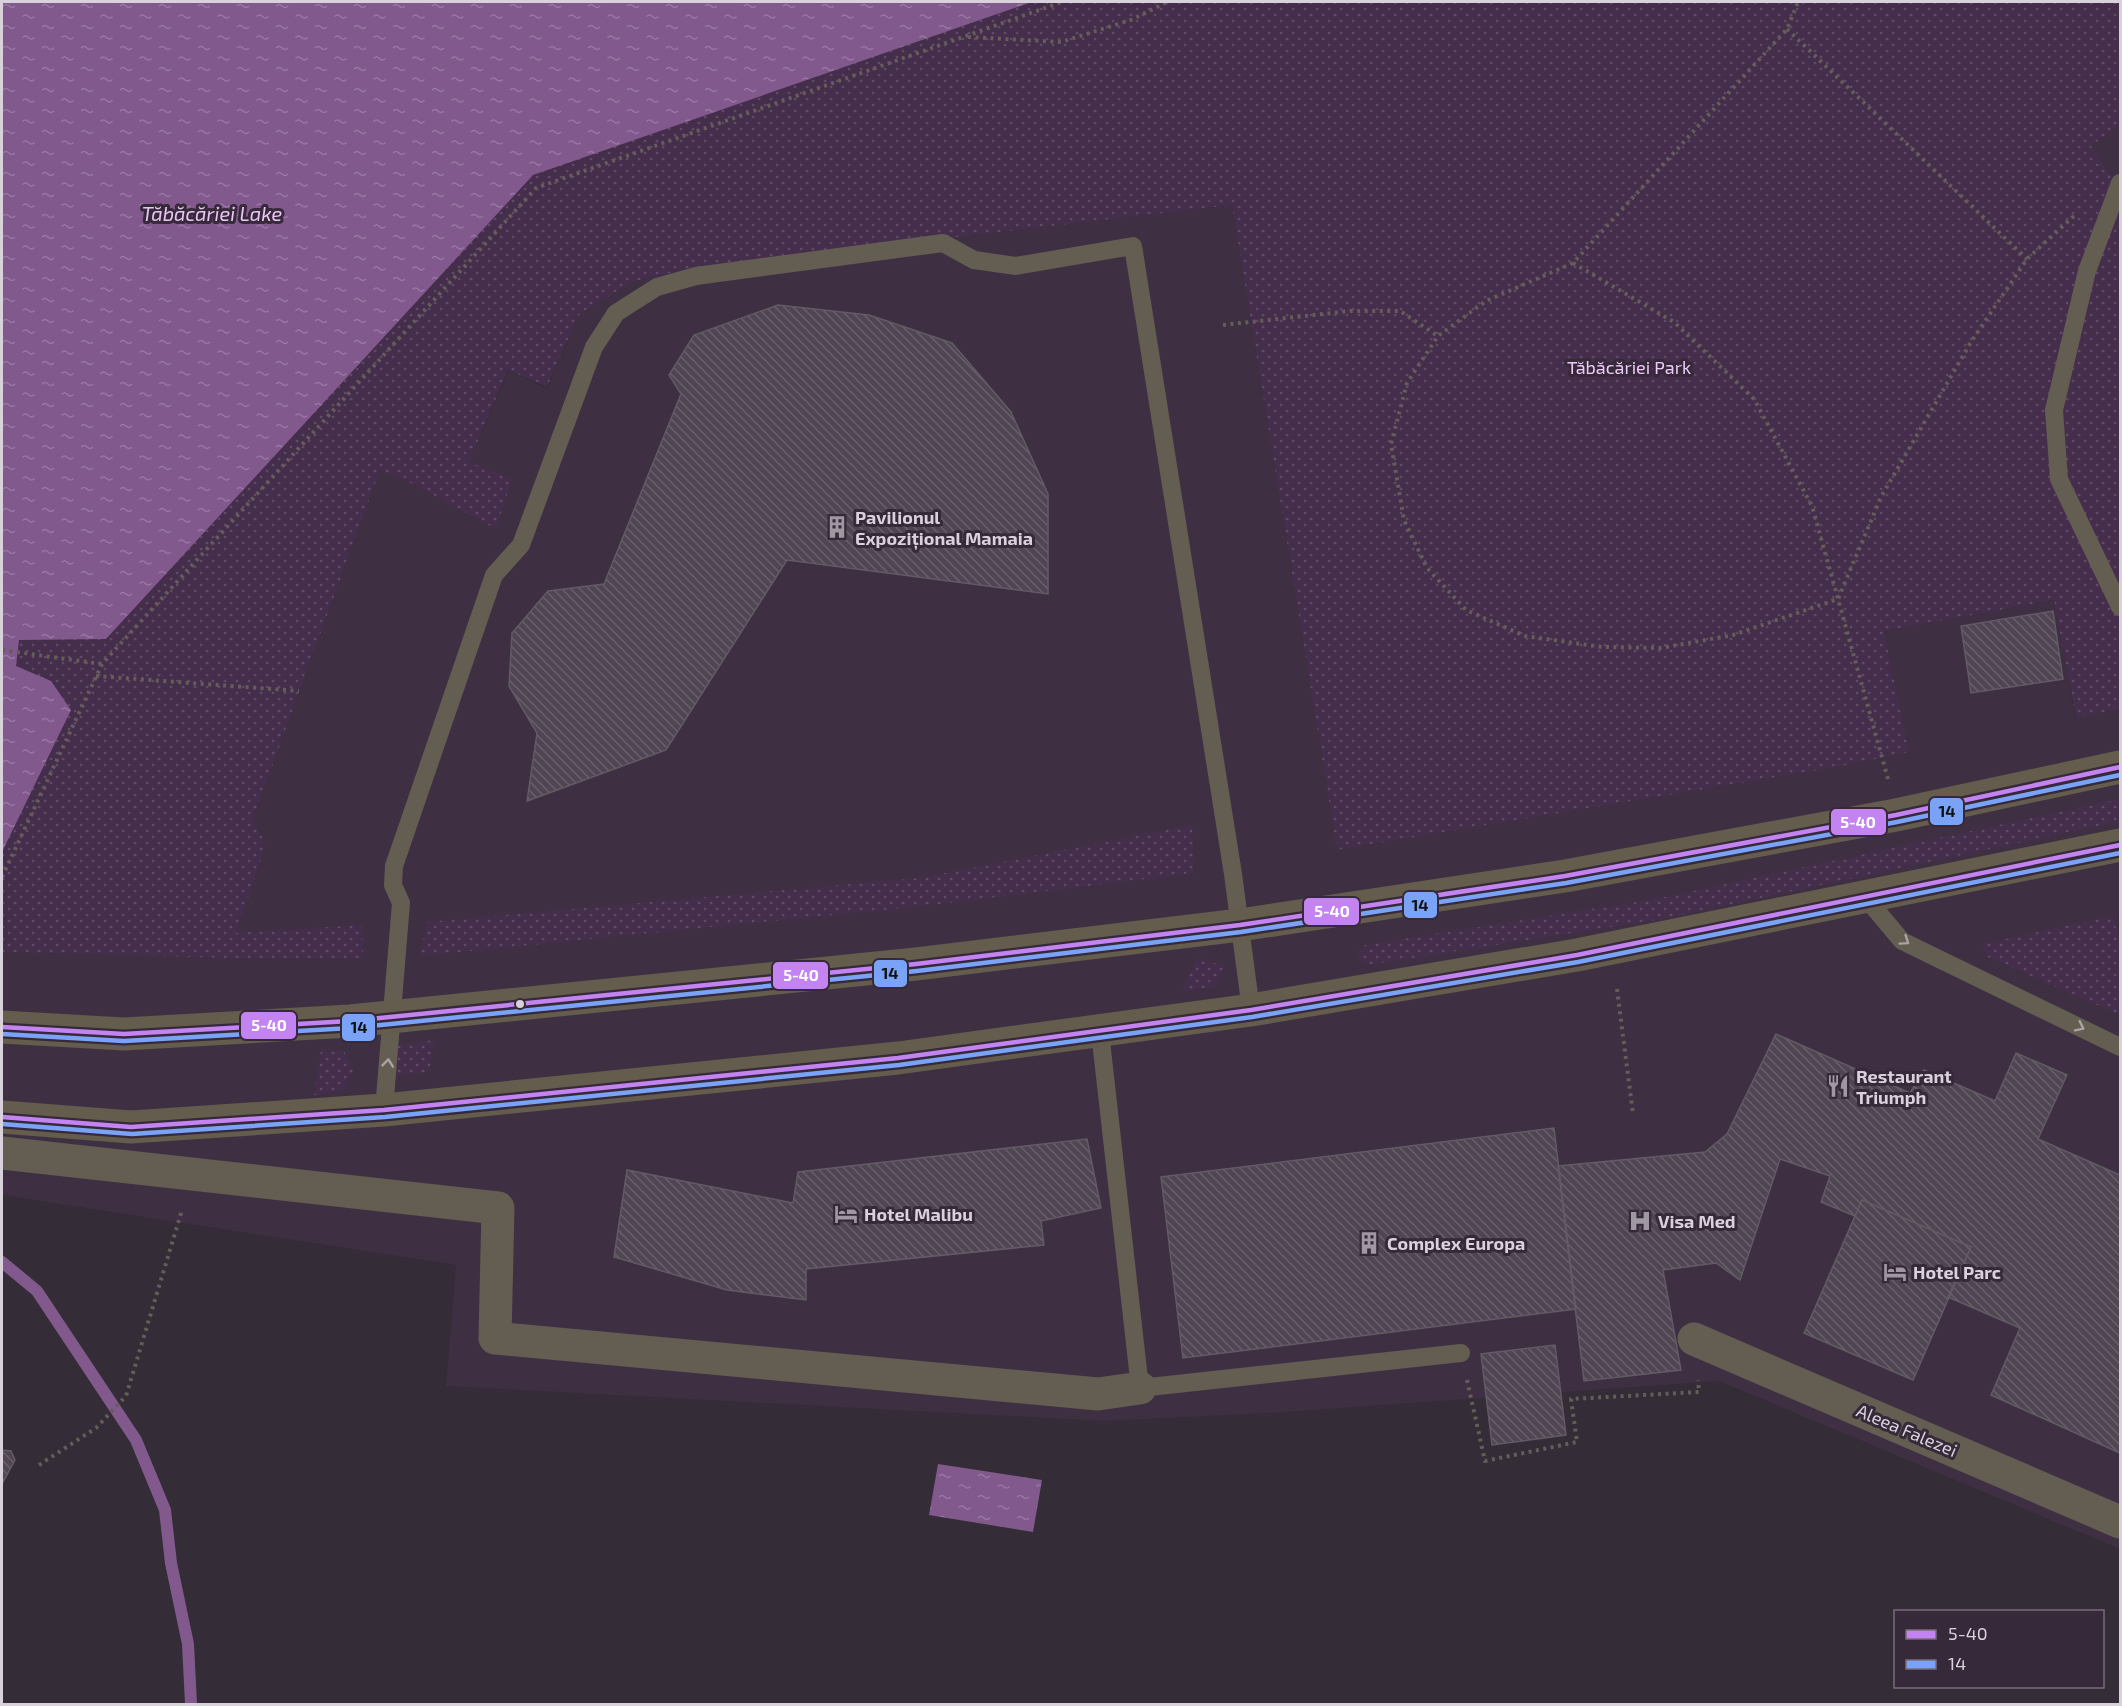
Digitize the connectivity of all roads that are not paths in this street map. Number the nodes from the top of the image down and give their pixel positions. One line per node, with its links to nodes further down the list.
1 (2121, 183): 2 (lane)
2 (2121, 607)
3 (2121, 767): 6 (main road)
4 (2121, 845): 5 (main road)
5 (1866, 898): 7 (main road); 11 (lane, one-way to 11)
6 (1240, 925): 7 (lane); 8 (main road); 8 (lane)
7 (1251, 1010): 10 (main road)
8 (393, 1016): 9 (main road); 12 (lane, one-way to 8)
9 (2, 1027)
10 (1100, 1032): 12 (main road); 17 (lane)
11 (2121, 1047)
12 (384, 1110): 13 (main road)
13 (2, 1117)
14 (2, 1153): 17 (street)
15 (1694, 1339): 18 (street, Aleea Falezei)
16 (1461, 1353): 17 (lane)
17 (1140, 1388)
18 (2121, 1522)

